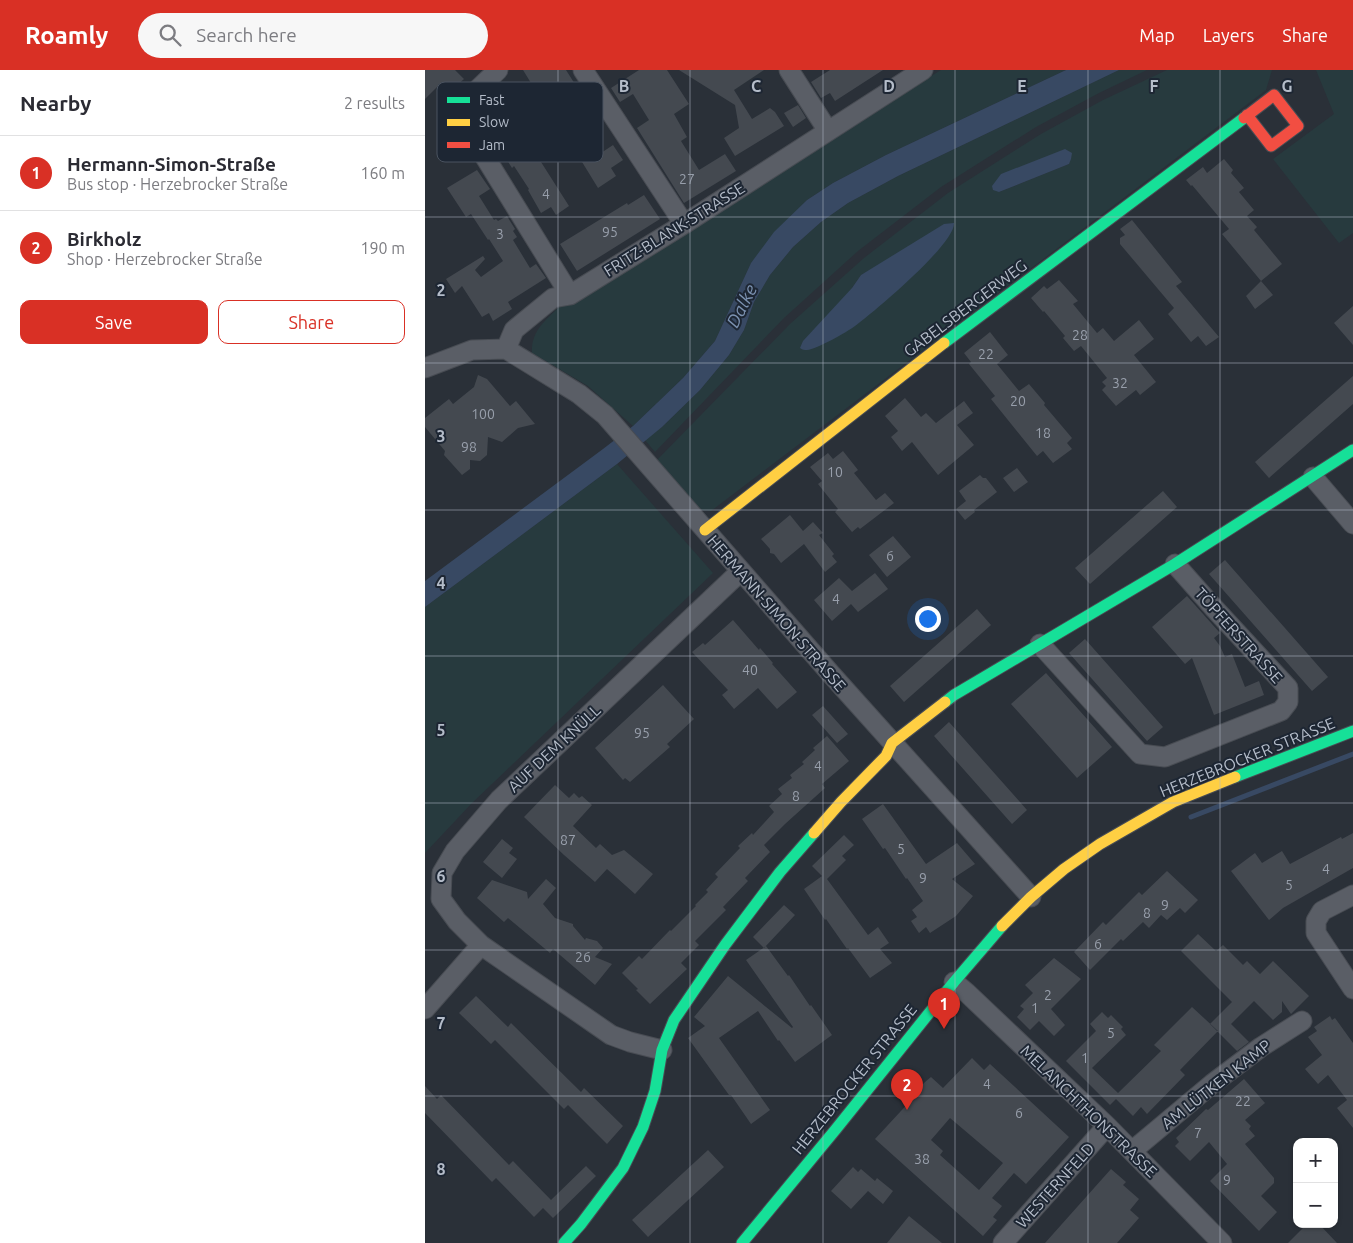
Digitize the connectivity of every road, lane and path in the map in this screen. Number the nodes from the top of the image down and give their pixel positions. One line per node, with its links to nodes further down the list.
1 (498, 70): 5 (street)
2 (583, 70): 6 (street)
3 (789, 70): 9 (street)
4 (923, 70): 9 (street, FRITZ-BLANK-STRASSE)
5 (485, 82)
6 (591, 82)
7 (603, 100): 11 (street)
8 (1247, 115): 8 (street, GABELSBERGERWEG); 18 (street, GABELSBERGERWEG)
9 (828, 132): 11 (street, FRITZ-BLANK-STRASSE)
10 (488, 162): 12 (street)
11 (684, 224): 12 (street, FRITZ-BLANK-STRASSE)
12 (570, 295): 13 (street, FRITZ-BLANK-STRASSE)
13 (506, 349): 14 (street); 18 (street, HERMANN-SIMON-STRASSE)
14 (425, 368)
15 (1353, 450): 16 (street)
16 (1313, 477): 17 (street); 19 (street)
17 (1353, 524)
18 (705, 530): 20 (street, HERMANN-SIMON-STRASSE)
19 (1175, 564): 21 (street); 21 (street, TÖPFERSTRASSE)
20 (741, 571): 23 (street, HERMANN-SIMON-STRASSE); 26 (street, AUF DEM KNÜLL)
21 (1040, 644): 23 (street)
22 (1353, 731): 25 (street, HERZEBROCKER STRASSE)
23 (892, 743): 25 (street, HERMANN-SIMON-STRASSE); 31 (street)
24 (1353, 895): 28 (street)
25 (1031, 897): 27 (street, HERZEBROCKER STRASSE)
26 (481, 945): 29 (street); 31 (street, AUF DEM KNÜLL)
27 (954, 982): 32 (street, MELANCHTHONSTRASSE); 35 (street, HERZEBROCKER STRASSE)
28 (1353, 989)
29 (425, 1009)
30 (1303, 1020): 33 (street, AM LÜTKEN KAMP)
31 (662, 1050): 34 (street)
32 (1107, 1126): 33 (street, MELANCHTHONSTRASSE); 36 (street, WESTERNFELD)
33 (1131, 1151): 37 (street, MELANCHTHONSTRASSE)
34 (564, 1243)
35 (742, 1243)
36 (1003, 1243)
37 (1222, 1243)

